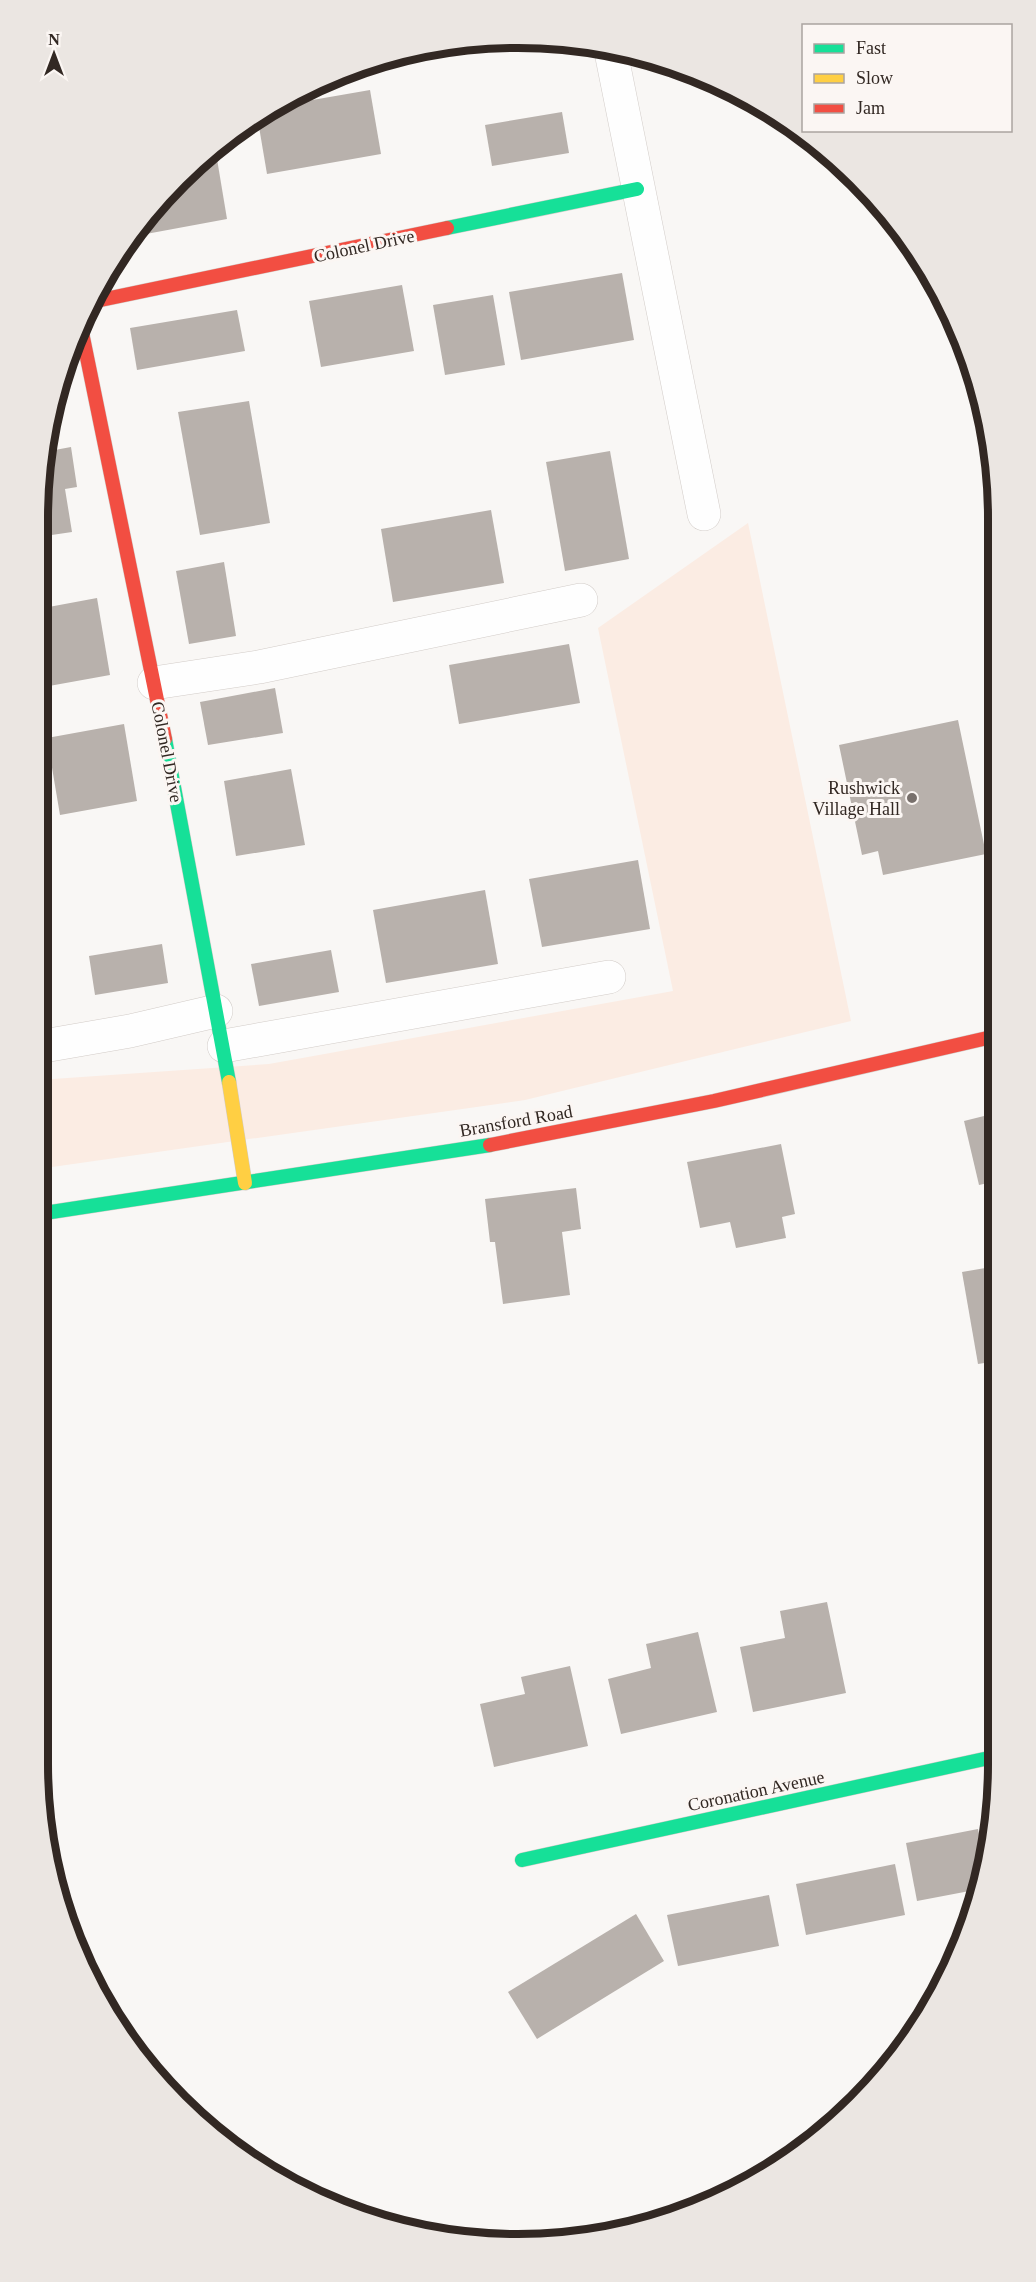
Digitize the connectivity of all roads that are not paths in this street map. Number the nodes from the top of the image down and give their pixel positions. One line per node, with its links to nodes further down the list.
1 (613, 58): 2 (street)
2 (637, 189): 3 (street, Colonel Drive); 5 (street)
3 (102, 300)
4 (83, 340): 7 (street, Colonel Drive)
5 (704, 514)
6 (581, 600): 7 (street)
7 (154, 684): 9 (street, Colonel Drive)
8 (609, 977): 12 (street)
9 (216, 1011): 11 (street); 12 (street, Colonel Drive)
10 (988, 1038): 13 (street, Bransford Road)
11 (48, 1045)
12 (224, 1046): 13 (street, Colonel Drive)
13 (245, 1183): 14 (street, Bransford Road)
14 (48, 1213)
15 (988, 1758): 16 (street, Coronation Avenue)
16 (522, 1860)

